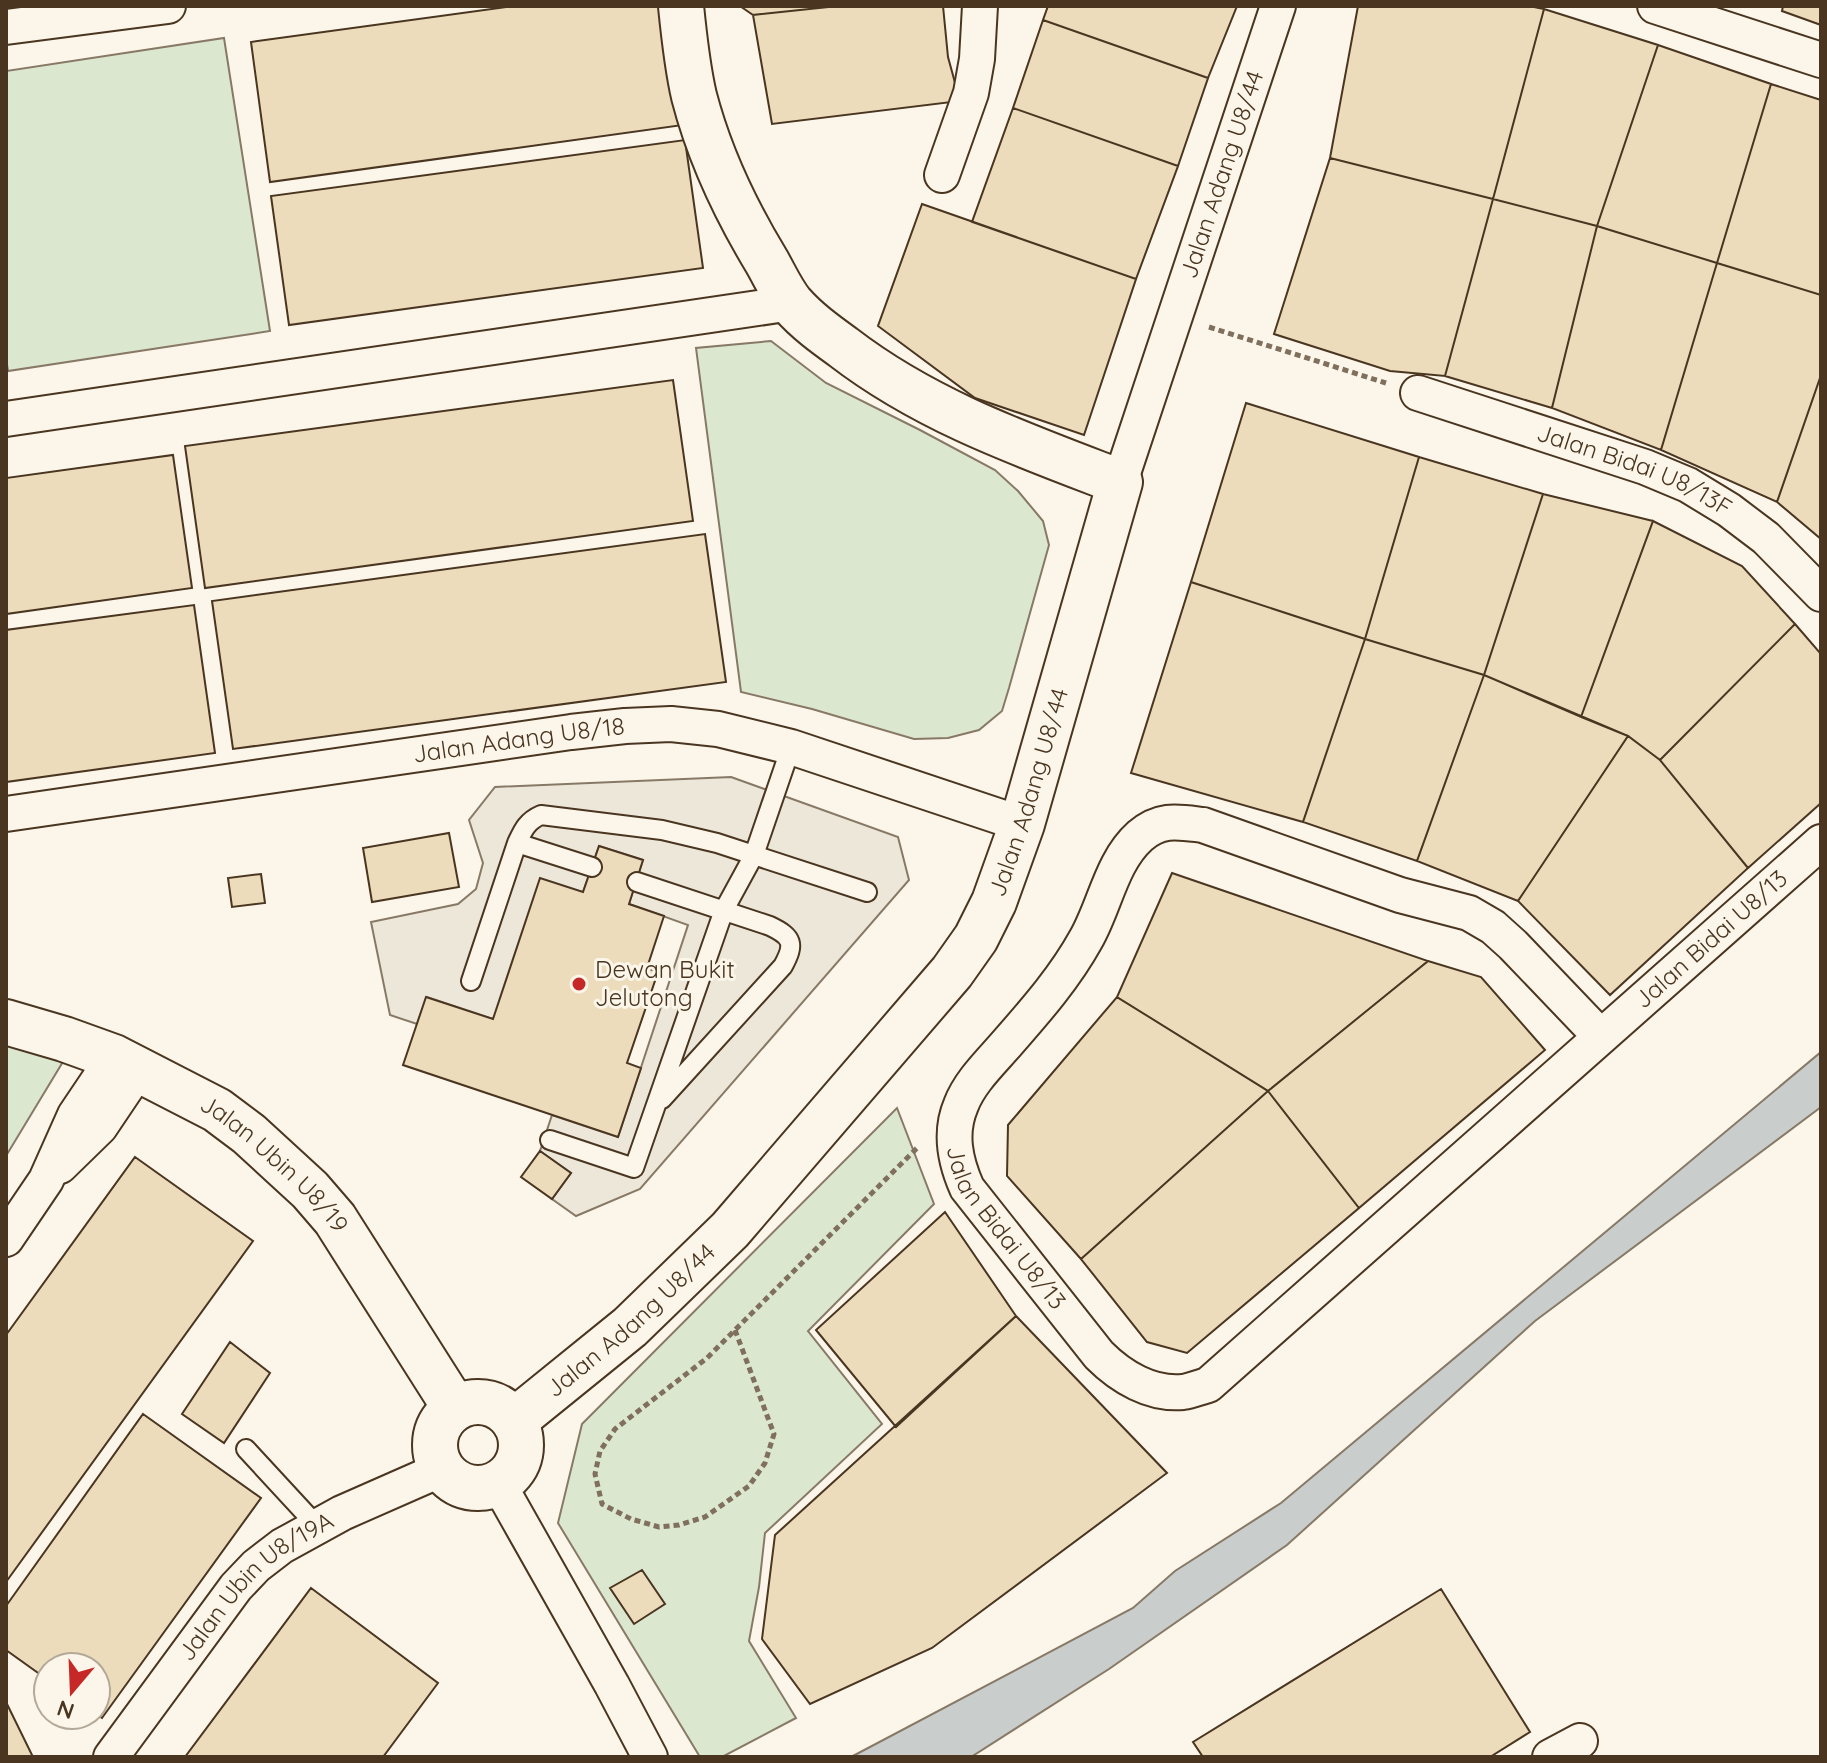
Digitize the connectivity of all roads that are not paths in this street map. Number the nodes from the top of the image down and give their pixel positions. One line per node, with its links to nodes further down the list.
1 (168, 6): 6 (street)
2 (681, 6): 10 (street)
3 (980, 6): 9 (street)
4 (1278, 6): 13 (street, Jalan Adang U8/44)
5 (1655, 6): 8 (street)
6 (122, 9): 7 (street)
7 (6, 27)
8 (1821, 60)
9 (942, 175)
10 (792, 303): 12 (street); 13 (street)
11 (1418, 393): 14 (street, Jalan Bidai U8/13F)
12 (6, 419)
13 (1120, 482): 17 (street, Jalan Adang U8/44)
14 (1821, 594)
15 (791, 747): 16 (street, Jalan Adang U8/18); 17 (street, Jalan Adang U8/18); 20 (lane)
16 (6, 814)
17 (1022, 824): 33 (street, Jalan Adang U8/44)
18 (1821, 842): 27 (street, Jalan Bidai U8/13)
19 (517, 843): 20 (lane); 21 (lane); 25 (lane)
20 (754, 855): 23 (lane); 24 (lane)
21 (592, 867)
22 (637, 882): 24 (lane)
23 (867, 892)
24 (724, 910): 29 (lane); 29 (lane)
25 (471, 981)
26 (6, 1022): 28 (street, Jalan Ubin U8/19)
27 (1601, 1037): 27 (street, Jalan Bidai U8/13)
28 (127, 1063): 31 (street); 32 (street, Jalan Ubin U8/19)
29 (655, 1107): 30 (lane)
30 (550, 1140)
31 (6, 1239)
32 (455, 1408): 33 (street); 35 (street)
33 (514, 1421): 36 (street)
34 (246, 1449): 37 (lane)
35 (442, 1469): 36 (street); 37 (street, Jalan Ubin U8/19A)
36 (498, 1483): 40 (street)
37 (318, 1527): 39 (street, Jalan Ubin U8/19A)
38 (1580, 1741): 41 (street)
39 (111, 1757)
40 (650, 1757)
41 (1550, 1757)

